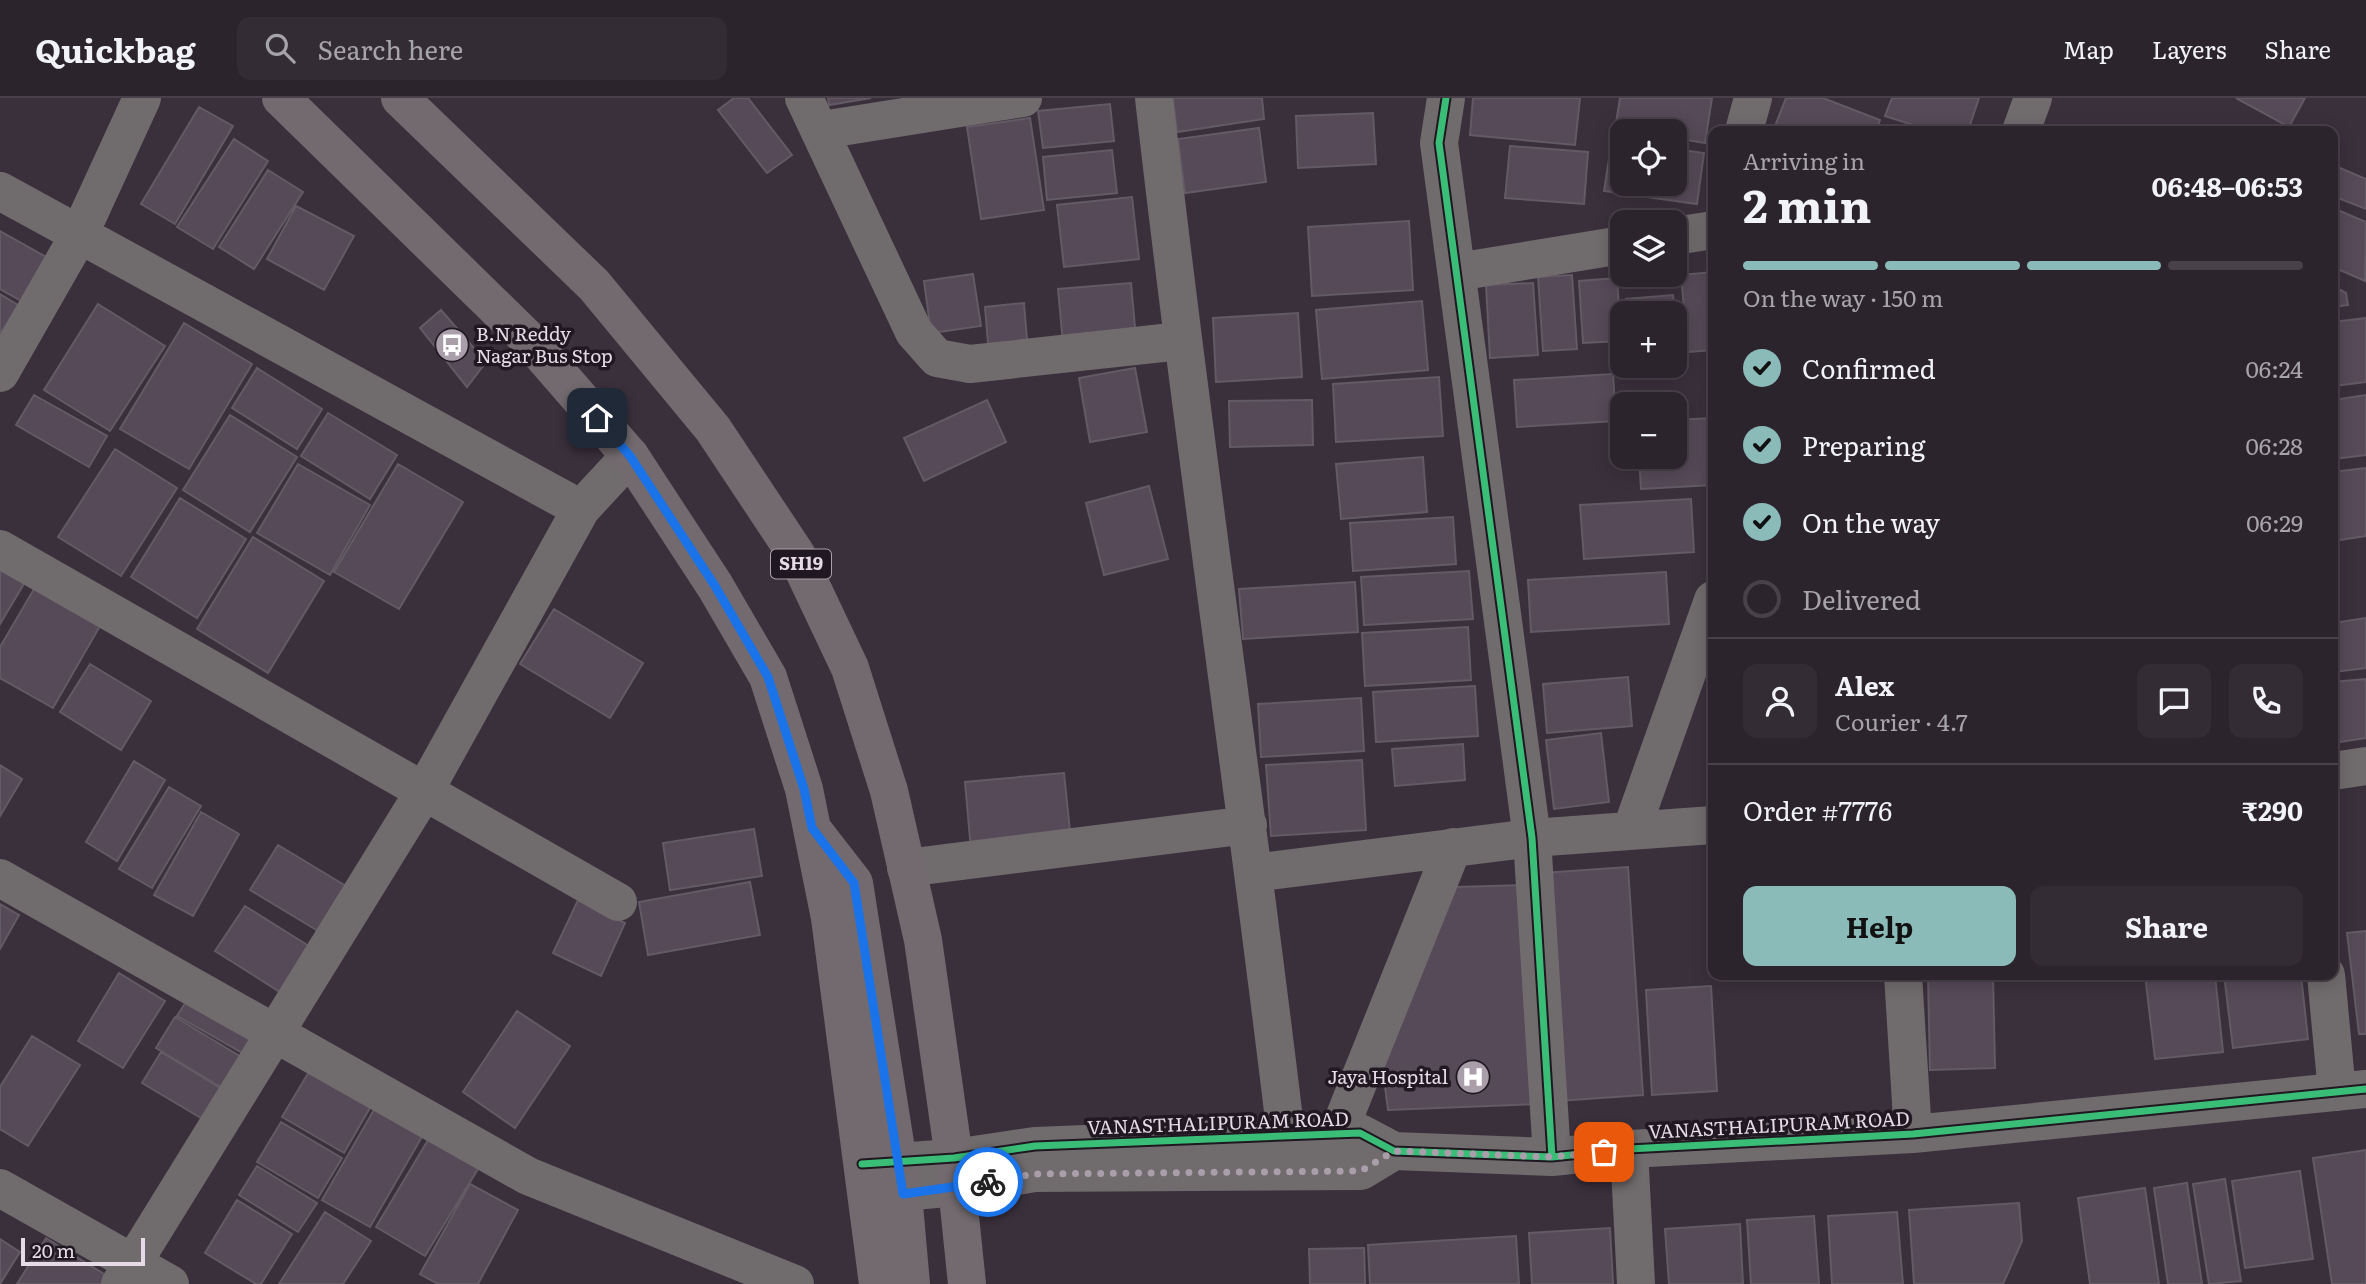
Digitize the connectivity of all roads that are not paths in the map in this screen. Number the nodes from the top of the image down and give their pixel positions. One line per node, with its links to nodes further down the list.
1 (142, 98): 14 (street)
2 (281, 98): 20 (main road)
3 (400, 98): 32 (main road, SH19)
4 (1023, 98): 9 (street)
5 (1154, 98): 18 (street)
6 (1446, 98): 17 (street)
7 (1753, 98): 10 (street)
8 (2033, 98): 11 (street)
9 (813, 114): 18 (street)
10 (1745, 126)
11 (2023, 126)
12 (0, 191): 14 (street)
13 (1708, 231): 15 (street)
14 (80, 233): 19 (street); 21 (street)
15 (1687, 234)
16 (1610, 247): 17 (street)
17 (1457, 271): 30 (street)
18 (1181, 341): 27 (street)
19 (0, 373)
20 (630, 456): 21 (street); 47 (main road)
21 (581, 509): 26 (street)
22 (0, 549): 26 (street)
23 (1708, 614): 29 (street)
24 (2366, 766): 25 (street)
25 (2338, 770)
26 (425, 790): 35 (street); 38 (street)
27 (1248, 825): 32 (street); 33 (street)
28 (1708, 825): 29 (street)
29 (1632, 831): 30 (street)
30 (1532, 838): 31 (street); 45 (street)
31 (1453, 848): 33 (street); 40 (street)
32 (906, 867): 46 (main road, SH19)
33 (1253, 873): 42 (street)
34 (0, 878): 38 (street)
35 (618, 902)
36 (1903, 980): 41 (street)
37 (2327, 980): 39 (street)
38 (274, 1033): 49 (street); 51 (street)
39 (2351, 1091): 41 (street, VANASTHALIPURAM ROAD)
40 (1338, 1133): 42 (street, VANASTHALIPURAM ROAD); 44 (street, VANASTHALIPURAM ROAD)
41 (1913, 1134): 43 (street, VANASTHALIPURAM ROAD)
42 (1286, 1136): 46 (street, VANASTHALIPURAM ROAD)
43 (1629, 1149): 45 (street, VANASTHALIPURAM ROAD); 55 (street)
44 (1394, 1151): 45 (street, VANASTHALIPURAM ROAD); 46 (street, VANASTHALIPURAM ROAD)
45 (1552, 1157)
46 (956, 1173): 47 (street, VANASTHALIPURAM ROAD); 54 (main road, SH19)
47 (882, 1179): 52 (main road); 53 (main road)
48 (0, 1188): 49 (street)
49 (127, 1273): 50 (street)
50 (170, 1284)
51 (795, 1284)
52 (878, 1284)
53 (911, 1284)
54 (967, 1284)
55 (1636, 1284)

